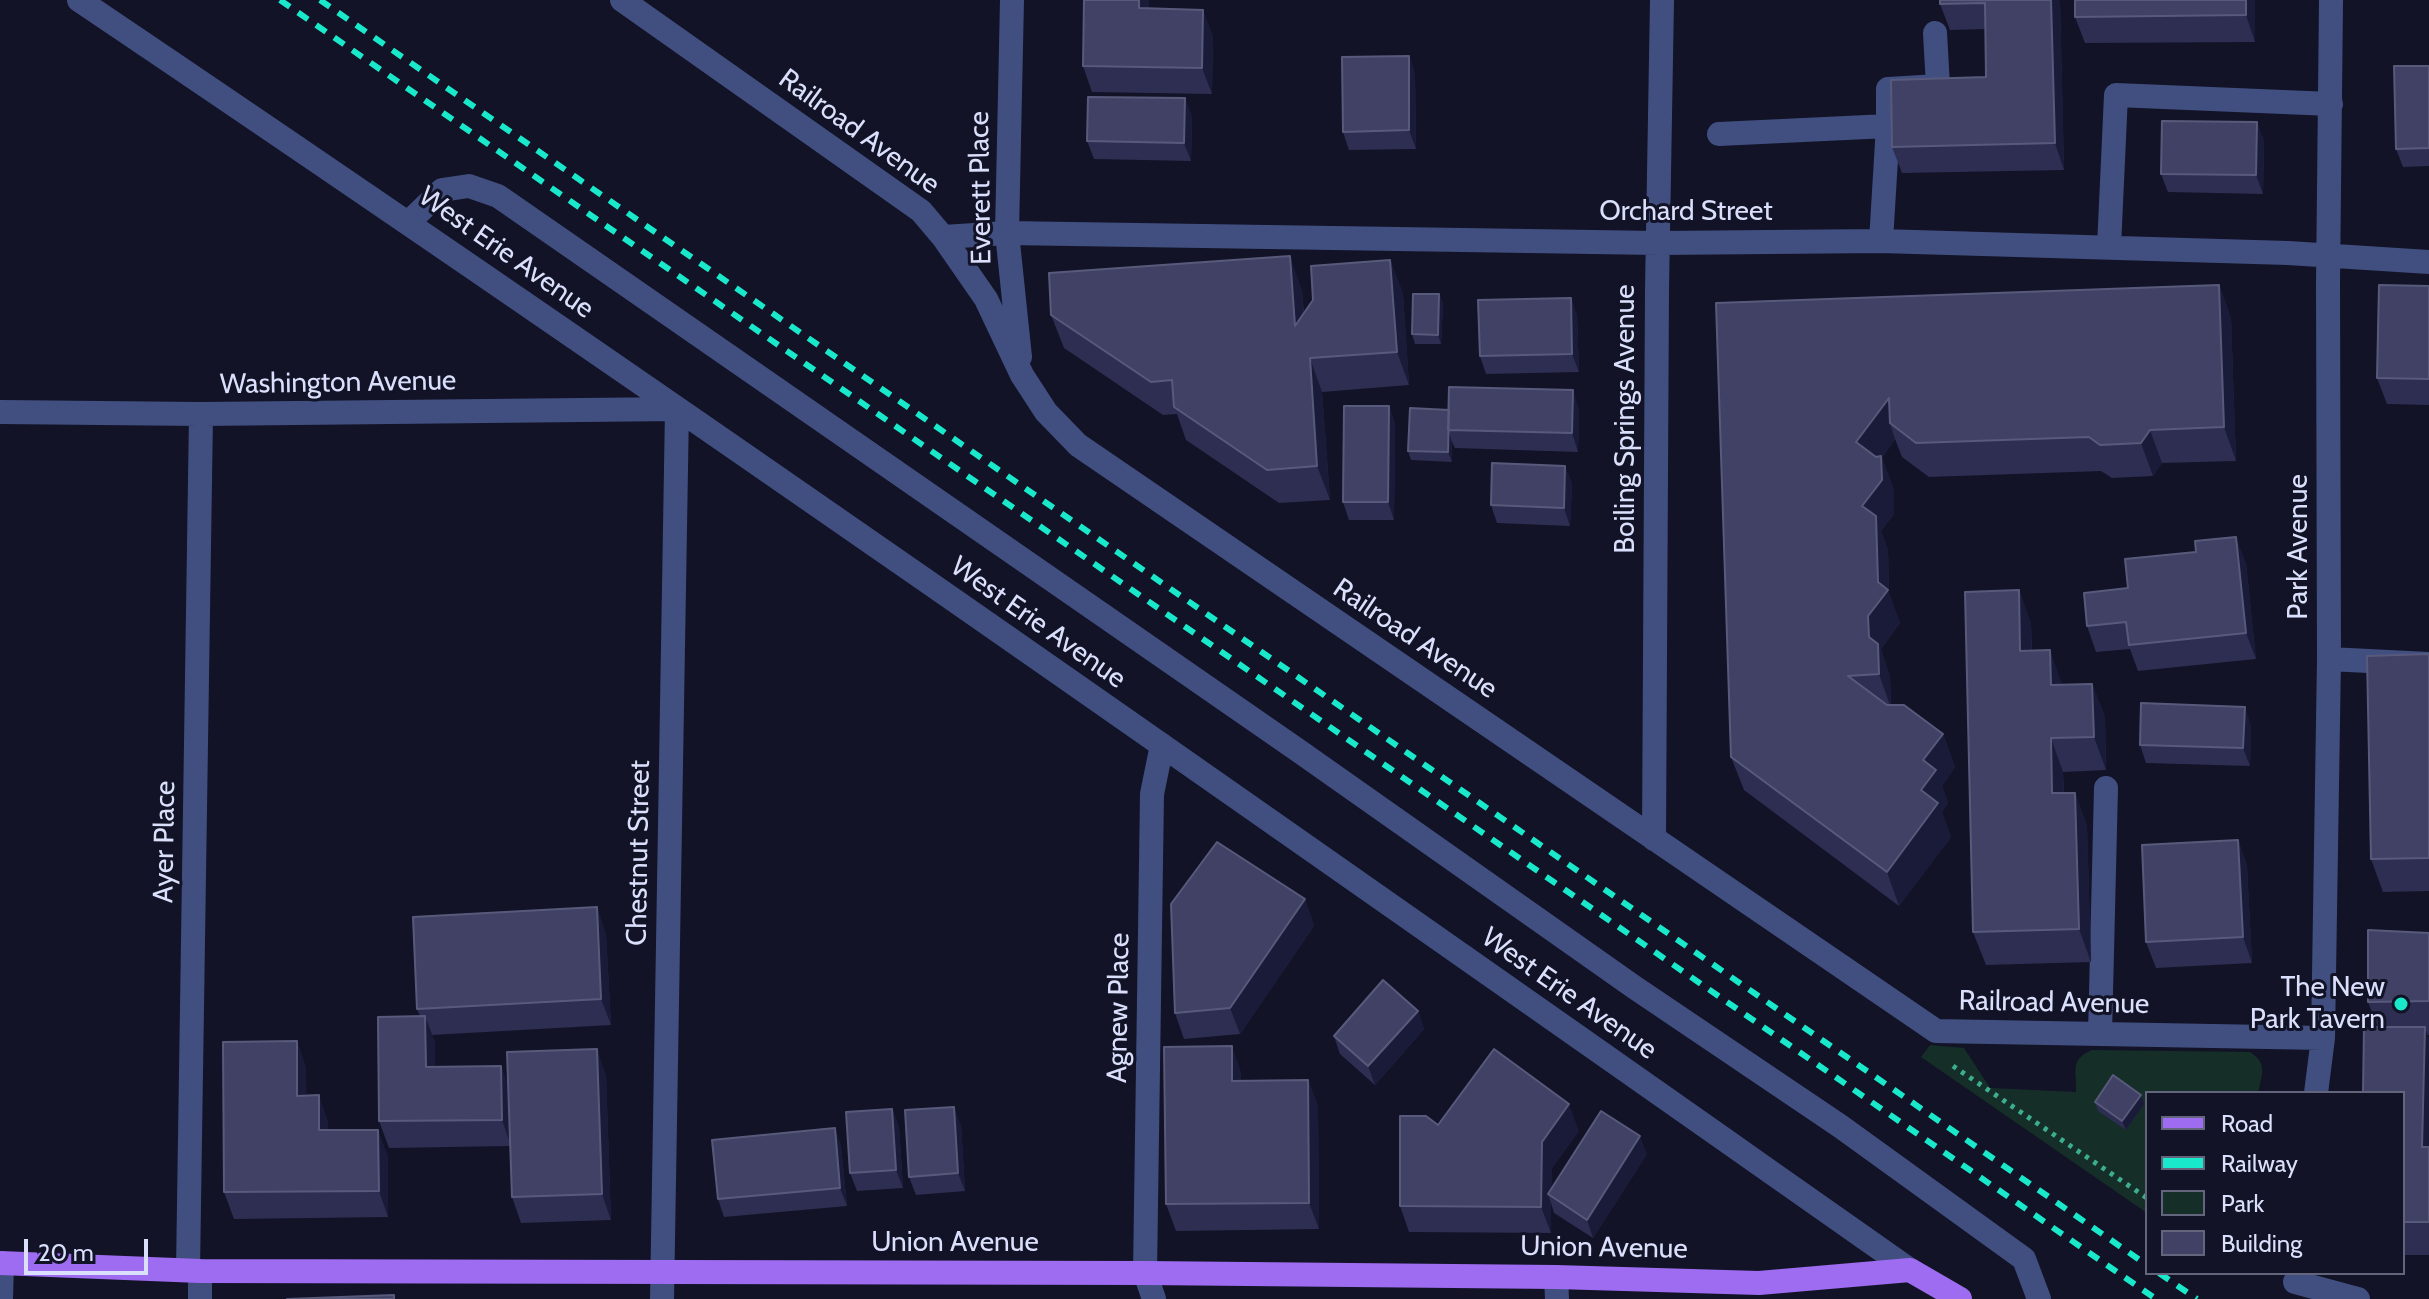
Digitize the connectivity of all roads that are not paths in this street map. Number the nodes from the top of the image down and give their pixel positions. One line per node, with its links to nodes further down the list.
1 (79, 0): 10 (street, West Erie Avenue)
2 (622, 0): 12 (street, Railroad Avenue)
3 (1012, 0): 11 (street, Everett Place)
4 (1662, 0): 14 (street, Boiling Springs Avenue)
5 (2331, 0): 7 (street, Park Avenue)
6 (1935, 33): 8 (street)
7 (2331, 104): 15 (street); 16 (street, Park Avenue)
8 (1888, 126): 9 (street); 13 (street)
9 (1719, 134)
10 (409, 222): 19 (street, West Erie Avenue); 45 (street)
11 (1007, 233): 12 (street, Orchard Street); 14 (street, Orchard Street); 18 (street, Everett Place)
12 (943, 237): 18 (street, Railroad Avenue)
13 (1881, 241): 14 (street, Orchard Street); 15 (street, Orchard Street)
14 (1658, 243): 26 (street, Boiling Springs Avenue)
15 (2109, 247): 16 (street, Orchard Street)
16 (2329, 255): 17 (street, Orchard Street); 22 (street, Park Avenue)
17 (2429, 262)
18 (1022, 375): 26 (street, Railroad Avenue)
19 (677, 409): 21 (street, Washington Avenue); 24 (street, West Erie Avenue); 33 (street, Chestnut Street)
20 (0, 412): 21 (street, Washington Avenue)
21 (201, 414): 31 (street, Ayer Place)
22 (2329, 659): 23 (street); 28 (street, Park Avenue)
23 (2429, 664)
24 (1162, 745): 32 (street, West Erie Avenue); 34 (street, Agnew Place)
25 (2106, 788): 27 (street)
26 (1654, 839): 27 (street, Railroad Avenue)
27 (2100, 1034): 28 (street, Railroad Avenue)
28 (2323, 1038): 29 (street, Park Avenue)
29 (2316, 1091)
30 (1, 1263): 31 (main road, Union Avenue); 39 (street)
31 (194, 1270): 33 (main road, Union Avenue); 40 (street, Ayer Place)
32 (1910, 1270): 38 (main road, Union Avenue); 43 (main road); 44 (main road, West Erie Avenue)
33 (662, 1273): 34 (main road, Union Avenue); 41 (street, Chestnut Street)
34 (1145, 1273): 35 (main road, Union Avenue); 42 (street, Agnew Place)
35 (1556, 1288): 37 (main road, Union Avenue)
36 (2292, 1288): 46 (street)
37 (1713, 1290): 38 (main road, Union Avenue)
38 (1760, 1291)
39 (1, 1299)
40 (200, 1299)
41 (662, 1299)
42 (1154, 1299)
43 (1947, 1299)
44 (1960, 1299)
45 (2039, 1299)
46 (2358, 1299)

